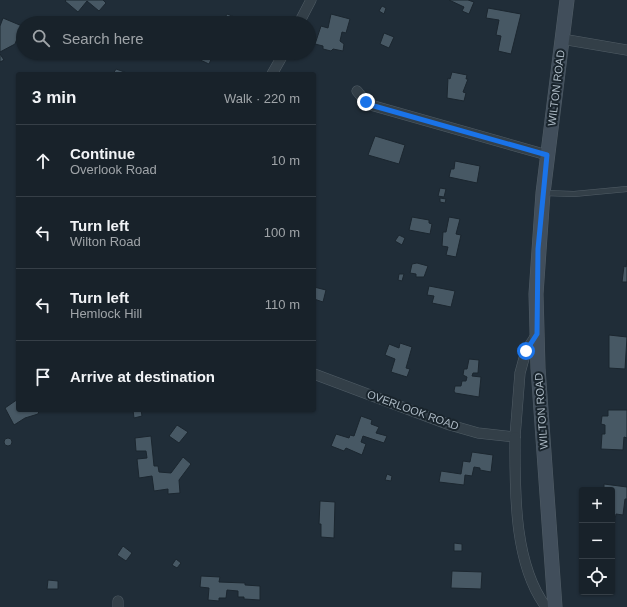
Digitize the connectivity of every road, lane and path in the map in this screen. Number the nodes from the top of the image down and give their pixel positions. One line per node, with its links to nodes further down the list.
1 (311, 0): 3 (street)
2 (567, 0): 4 (main road, WILTON ROAD)
3 (303, 16)
4 (562, 39): 5 (street); 9 (main road, WILTON ROAD)
5 (627, 50)
6 (280, 60): 7 (street)
7 (273, 72)
8 (357, 91): 9 (street)
9 (547, 155): 11 (main road, WILTON ROAD)
10 (627, 190): 11 (lane)
11 (543, 193): 12 (main road, WILTON ROAD)
12 (537, 334): 14 (street); 16 (main road, WILTON ROAD)
13 (316, 375): 14 (street, OVERLOOK ROAD)
14 (515, 437): 15 (street)
15 (546, 607)
16 (555, 607)

